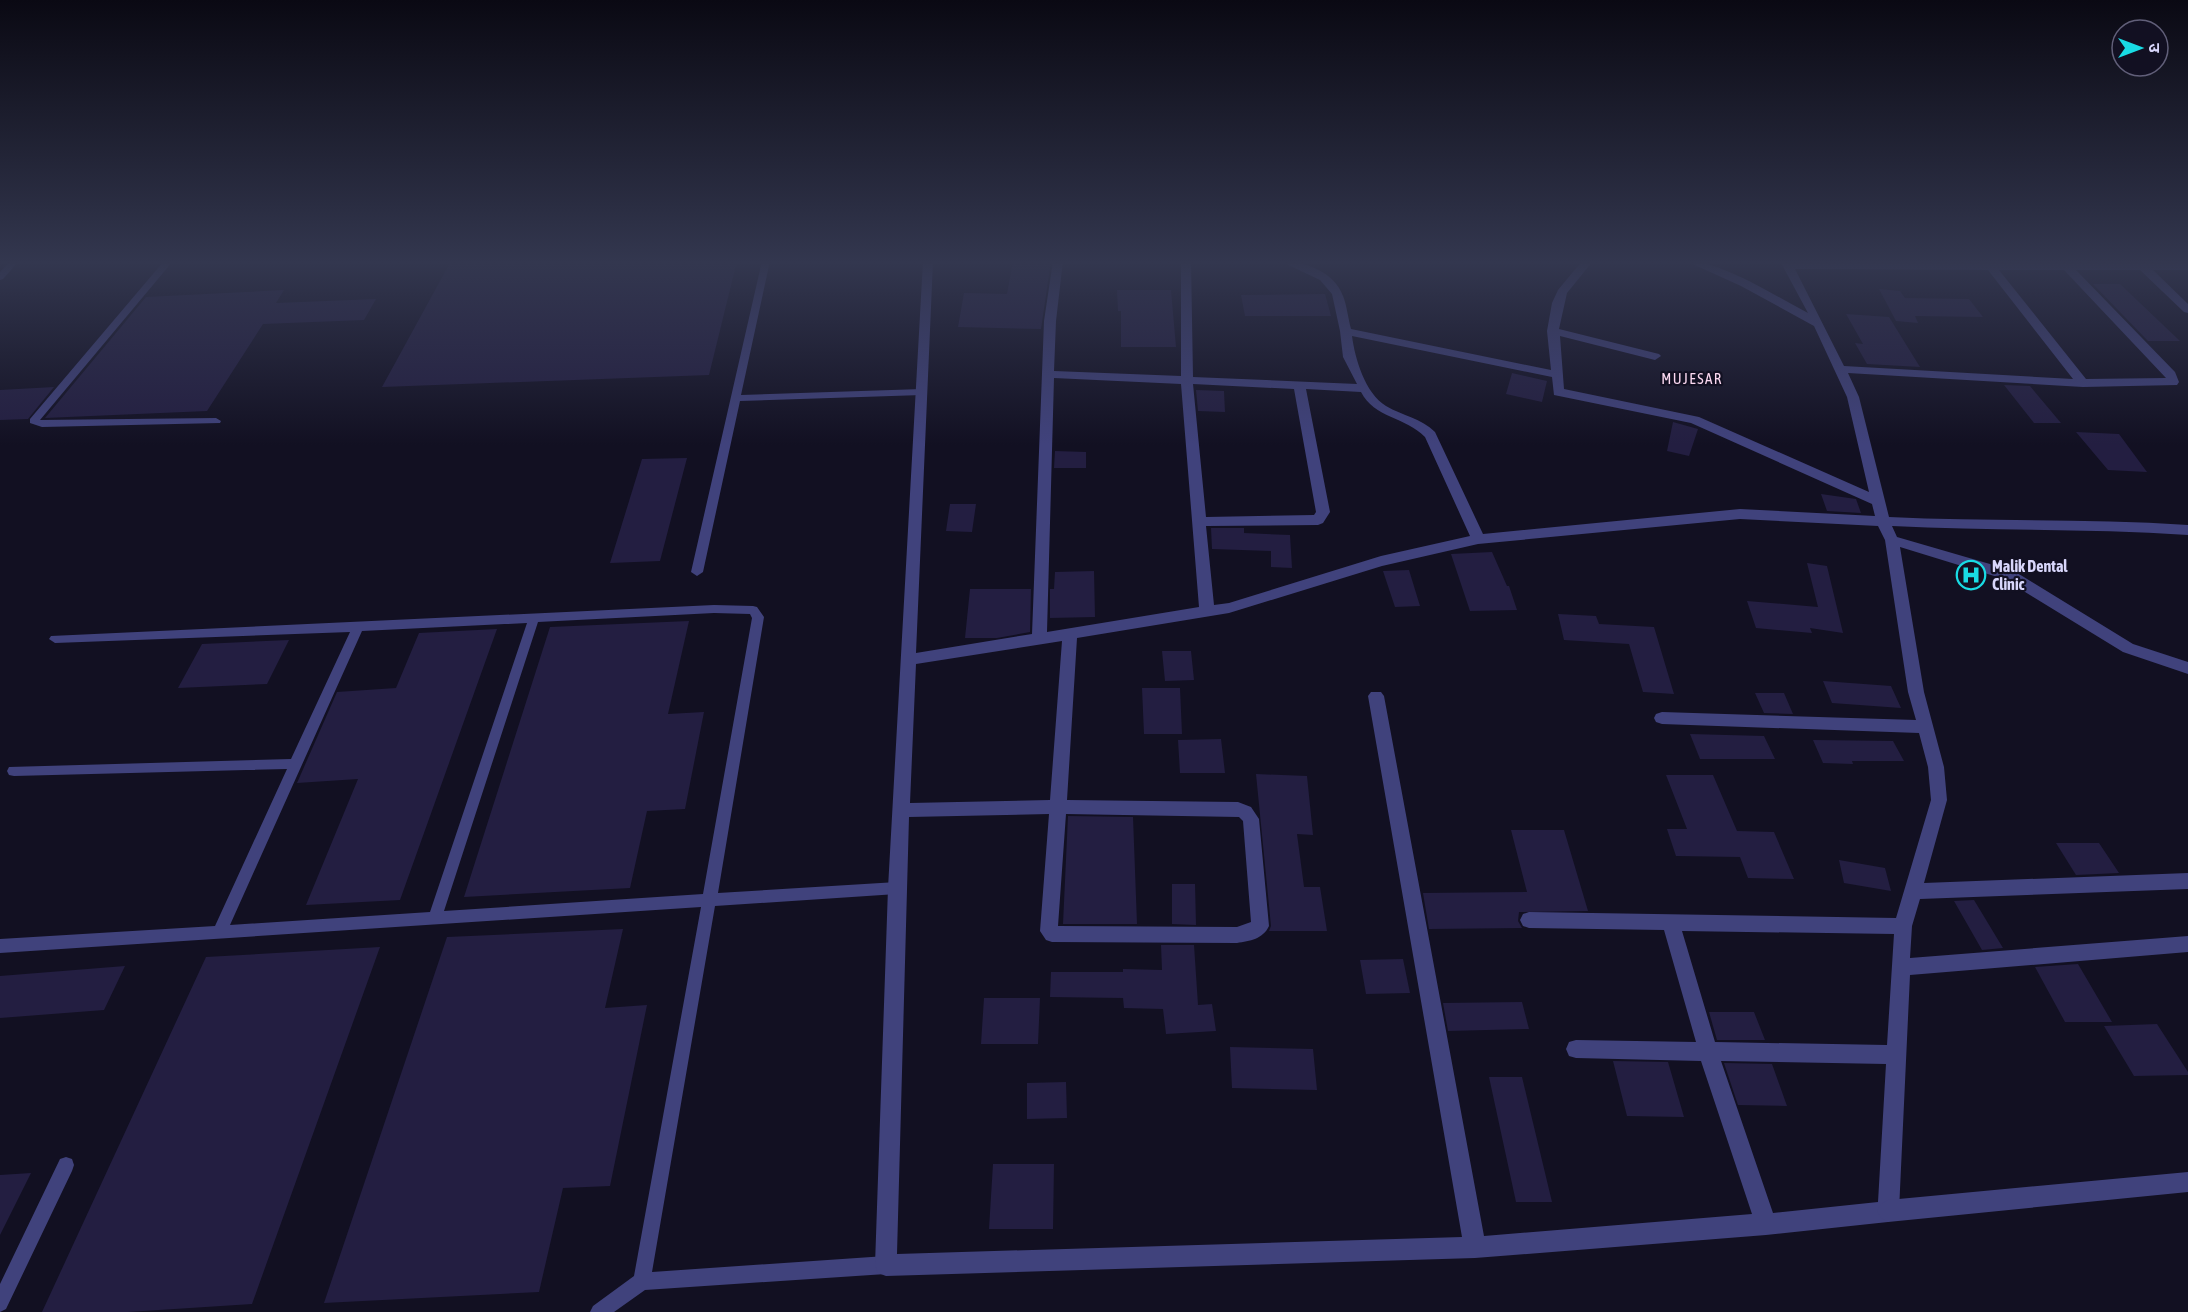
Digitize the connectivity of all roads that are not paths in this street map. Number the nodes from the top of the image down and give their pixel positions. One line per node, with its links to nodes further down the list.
1 (117, 322): 24 (lane)
2 (753, 322): 23 (lane)
3 (925, 322): 22 (street)
4 (1050, 322): 16 (street)
5 (1186, 322): 18 (street)
6 (1344, 322): 12 (street)
7 (1555, 322): 13 (street)
8 (1817, 322): 11 (street)
9 (2035, 322): 19 (street)
10 (2120, 322): 19 (street)
11 (1820, 324): 15 (street)
12 (1346, 331): 17 (street); 21 (street)
13 (1553, 331): 14 (street); 17 (street)
14 (1655, 356)
15 (1840, 369): 19 (street); 25 (street)
16 (1048, 374): 18 (street); 37 (street)
17 (1557, 375): 25 (street)
18 (1187, 381): 20 (street); 26 (street)
19 (2083, 383)
20 (1299, 384): 21 (street); 26 (street)
21 (1364, 388): 29 (street)
22 (922, 392): 23 (lane); 38 (street)
23 (736, 398): 31 (lane)
24 (216, 421)
25 (1878, 501): 27 (street)
26 (1199, 522): 32 (street)
27 (1883, 522): 28 (street); 29 (street); 30 (street)
28 (2188, 530)
29 (1479, 539): 32 (street)
30 (1892, 540): 39 (street); 42 (street)
31 (697, 572)
32 (1207, 612): 35 (street)
33 (534, 618): 34 (lane); 50 (lane); 51 (lane)
34 (358, 627): 36 (lane); 43 (lane)
35 (1070, 635): 37 (street); 45 (street)
36 (55, 639)
37 (1039, 640): 38 (street)
38 (908, 660): 46 (street)
39 (2188, 668)
40 (1376, 696): 66 (street)
41 (1662, 718): 42 (street)
42 (1925, 727): 49 (street)
43 (295, 764): 44 (lane); 55 (lane)
44 (14, 771)
45 (1056, 807): 45 (street); 46 (street)
46 (901, 810): 48 (street)
47 (2188, 881): 49 (street)
48 (897, 888): 50 (lane); 67 (street)
49 (1914, 891): 54 (street)
50 (708, 900): 51 (lane); 68 (lane)
51 (435, 918): 55 (lane)
52 (1530, 920): 53 (street)
53 (1671, 922): 54 (street); 60 (street)
54 (1903, 926): 58 (street)
55 (219, 932): 57 (lane)
56 (2188, 944): 58 (street)
57 (0, 946)
58 (1902, 967): 61 (street)
59 (1575, 1049): 60 (street)
60 (1708, 1050): 61 (street); 65 (street)
61 (1895, 1055): 64 (street)
62 (66, 1165): 69 (lane)
63 (2188, 1182): 64 (street)
64 (1888, 1211): 65 (street)
65 (1766, 1224): 66 (street)
66 (1475, 1247): 67 (street)
67 (886, 1265): 68 (lane)
68 (642, 1281): 70 (lane)
69 (0, 1303)
70 (599, 1312)

